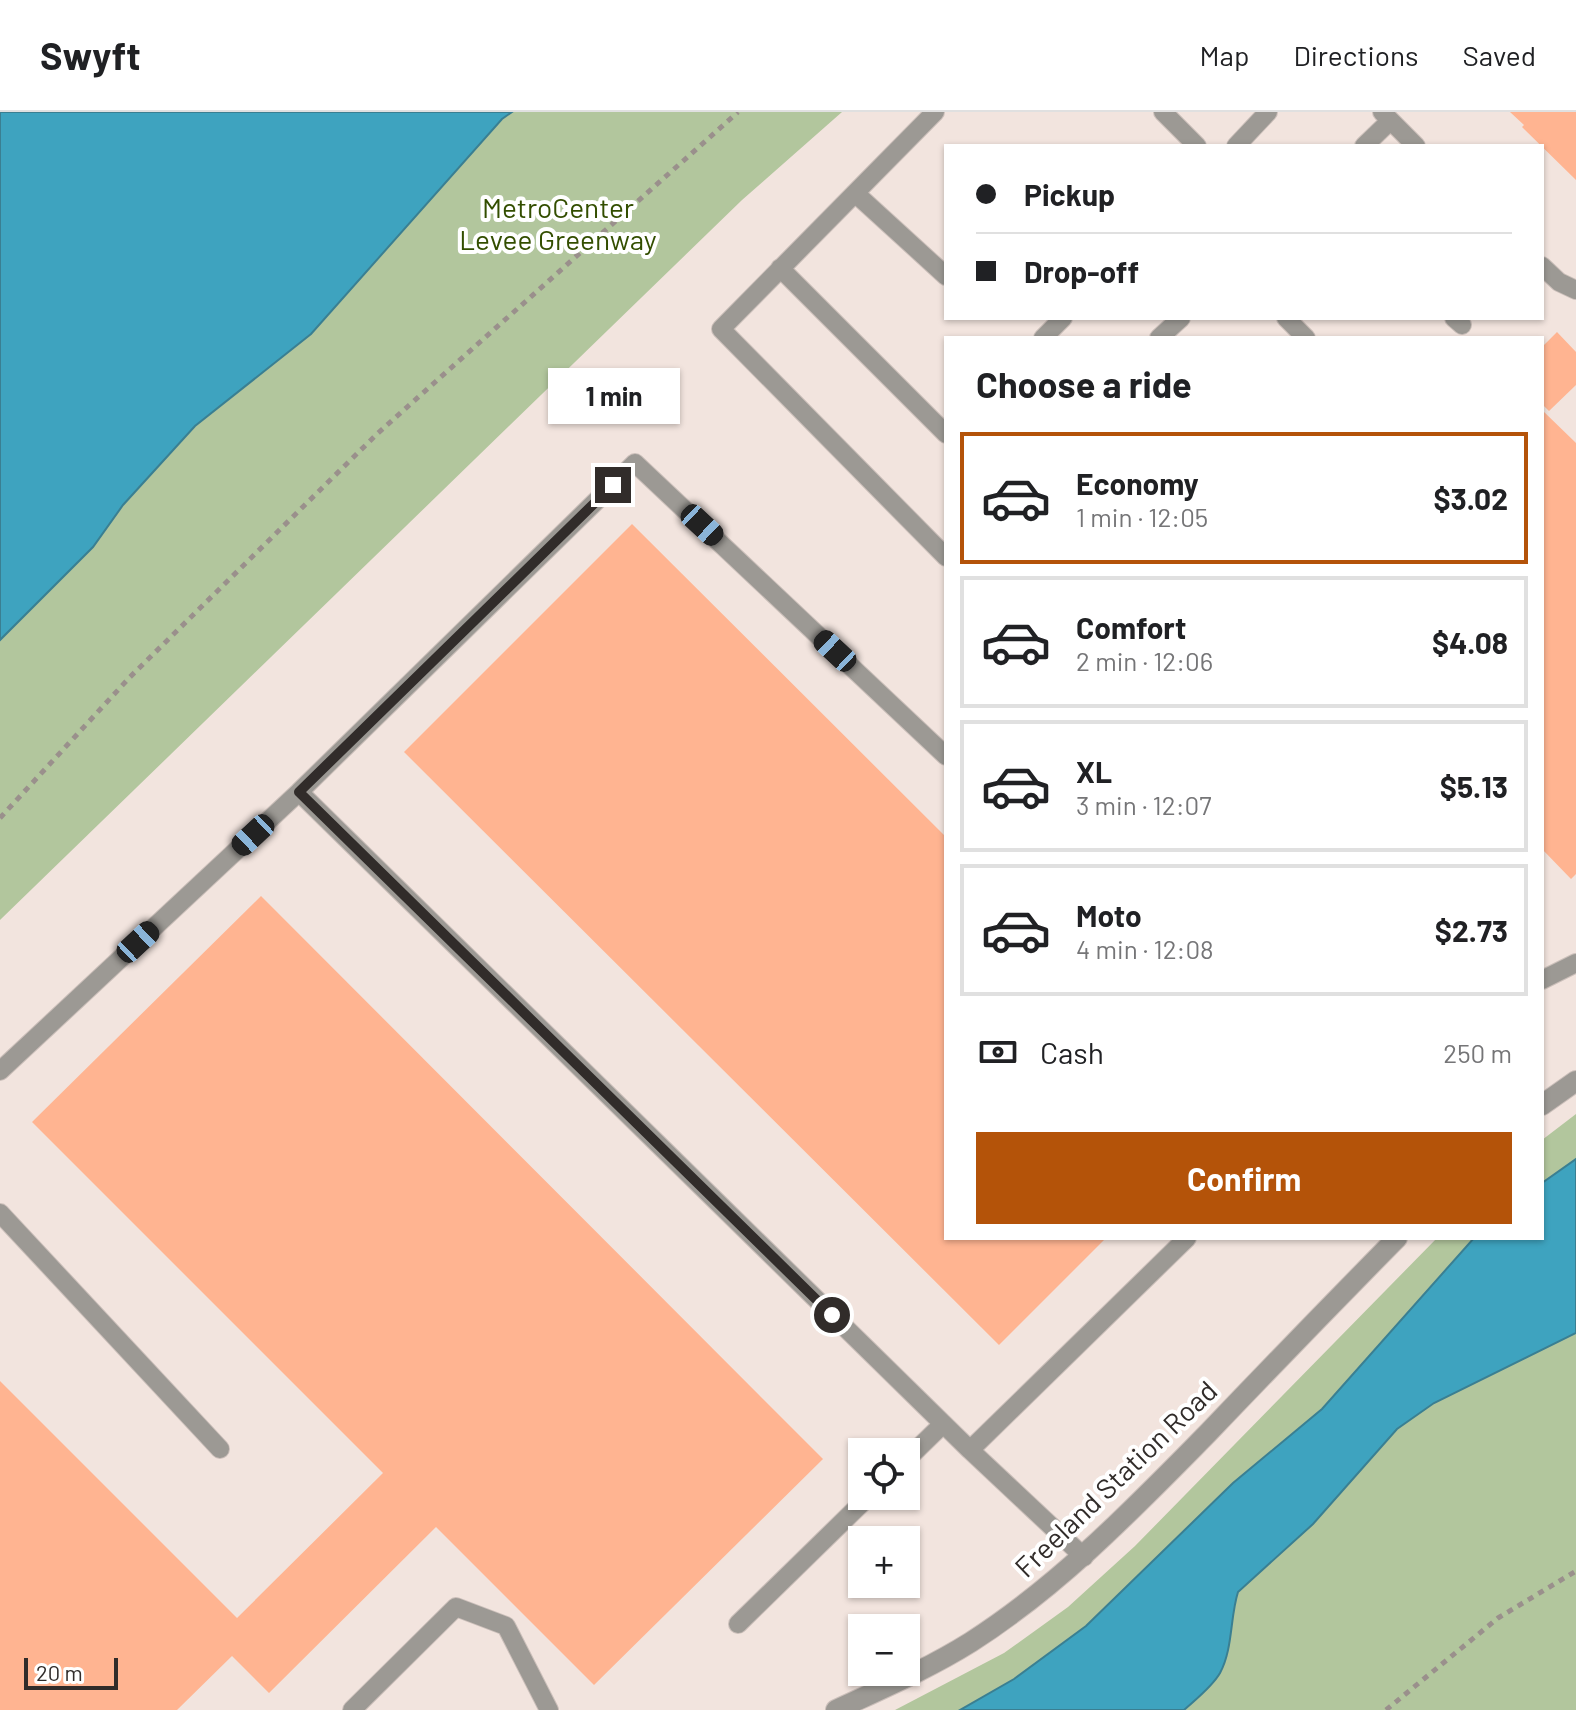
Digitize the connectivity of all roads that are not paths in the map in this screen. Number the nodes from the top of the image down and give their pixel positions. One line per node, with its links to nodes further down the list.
1 (935, 112): 9 (lane)
2 (1163, 112): 5 (lane)
3 (1268, 112): 6 (lane)
4 (1386, 116): 7 (lane); 8 (lane)
5 (1195, 144)
6 (1238, 144)
7 (1365, 144)
8 (1414, 144)
9 (855, 193): 10 (lane); 12 (lane)
10 (780, 268): 20 (lane); 21 (lane)
11 (1544, 268): 13 (lane)
12 (944, 274)
13 (1576, 290)
14 (1061, 320): 17 (lane)
15 (1179, 320): 18 (lane)
16 (1288, 320): 19 (lane)
17 (1046, 335)
18 (1161, 336)
19 (1304, 336)
20 (944, 432)
21 (944, 555)
22 (944, 754): 23 (lane)
23 (299, 792): 26 (lane); 32 (lane)
24 (1576, 963): 25 (lane)
25 (1544, 979)
26 (0, 1071)
27 (1576, 1081): 28 (street)
28 (1544, 1104)
29 (0, 1213): 34 (lane)
30 (1185, 1240): 35 (lane)
31 (1395, 1240): 37 (street, Freeland Station Road)
32 (943, 1424): 33 (lane); 35 (lane)
33 (920, 1446)
34 (220, 1449)
35 (970, 1450): 37 (lane)
36 (855, 1510): 38 (lane)
37 (1084, 1557): 41 (street, Freeland Station Road)
38 (738, 1624)
39 (352, 1710): 40 (lane)
40 (549, 1710)
41 (836, 1710)

